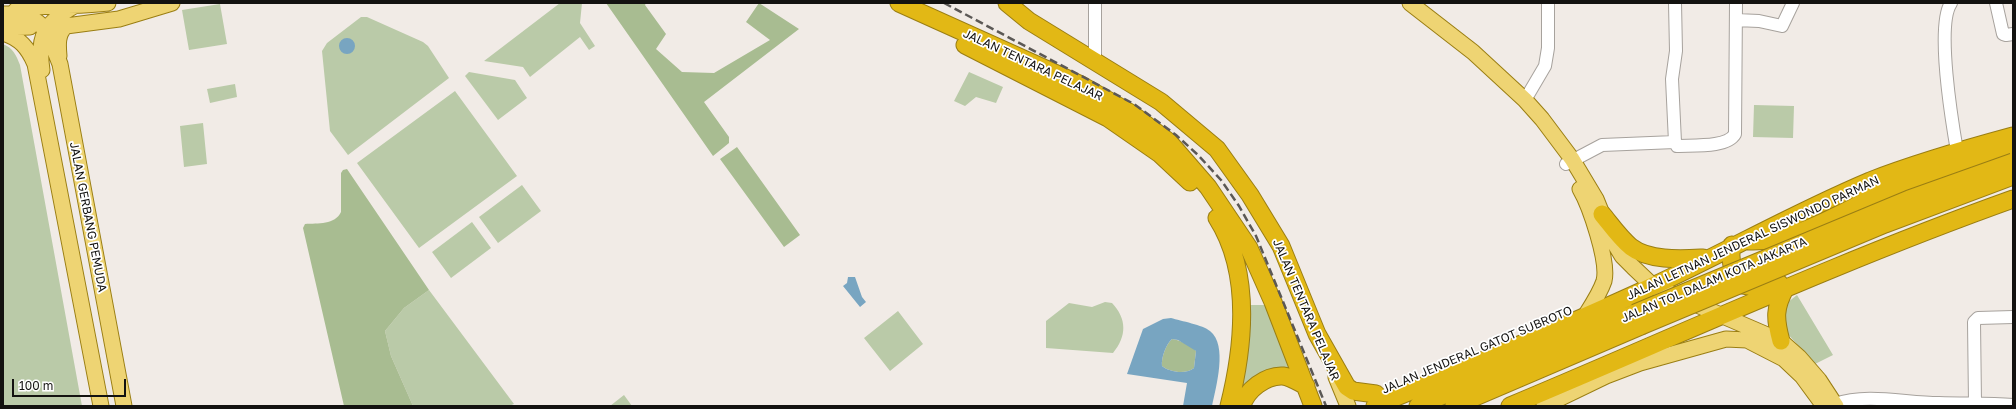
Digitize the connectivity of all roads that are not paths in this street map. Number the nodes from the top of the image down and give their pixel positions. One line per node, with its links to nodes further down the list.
1 (108, 3): 13 (main road)
2 (172, 3): 23 (main road)
3 (1007, 3): 22 (highway, JALAN TENTARA PELAJAR)
4 (1095, 3): 22 (street)
5 (1397, 3): 16 (main road)
6 (1410, 3): 16 (main road)
7 (1548, 3): 25 (street)
8 (1675, 3): 27 (street)
9 (1736, 3): 17 (street)
10 (1793, 3): 17 (street)
11 (1996, 3): 21 (street)
12 (901, 4): 35 (highway, JALAN TENTARA PELAJAR)
13 (74, 6): 15 (main road); 19 (main road, JALAN GERBANG PEMUDA)
14 (1946, 6): 29 (street)
15 (3, 14): 18 (main road); 19 (main road, JALAN GERBANG PEMUDA)
16 (1422, 17): 25 (main road)
17 (1736, 20): 27 (street)
18 (3, 28)
19 (46, 30): 23 (main road, JALAN GERBANG PEMUDA); 24 (main road, JALAN GERBANG PEMUDA)
20 (3, 33): 24 (main road, JALAN GERBANG PEMUDA)
21 (2013, 34)
22 (1095, 62): 49 (highway, JALAN TENTARA PELAJAR)
23 (60, 64): 33 (main road, JALAN GERBANG PEMUDA)
24 (41, 98): 34 (main road, JALAN GERBANG PEMUDA)
25 (1521, 103): 30 (main road)
26 (2013, 136): 29 (highway, JALAN LETNAN JENDERAL SISWONDO PARMAN)
27 (1675, 142): 30 (street)
28 (2013, 149): 38 (highway)
29 (1958, 151): 38 (highway, JALAN LETNAN JENDERAL SISWONDO PARMAN)
30 (1569, 161): 37 (main road); 43 (main road)
31 (2013, 162): 66 (highway, JALAN TOL DALAM KOTA JAKARTA, bridge)
32 (2013, 176): 67 (highway, JALAN TOL DALAM KOTA JAKARTA, bridge)
33 (81, 181): 34 (main road); 60 (main road, JALAN GERBANG PEMUDA)
34 (58, 183): 59 (main road, JALAN GERBANG PEMUDA)
35 (1203, 188): 53 (highway, JALAN TENTARA PELAJAR); 61 (highway)
36 (2013, 199): 40 (highway)
37 (1602, 214): 39 (highway); 41 (main road)
38 (1736, 243): 39 (highway, JALAN LETNAN JENDERAL SISWONDO PARMAN); 40 (highway)
39 (1707, 258): 41 (highway, JALAN LETNAN JENDERAL SISWONDO PARMAN)
40 (1806, 279): 42 (highway)
41 (1653, 286): 44 (highway, JALAN LETNAN JENDERAL SISWONDO PARMAN); 46 (main road); 51 (highway)
42 (1786, 287): 46 (highway); 50 (highway)
43 (1594, 300): 44 (highway, JALAN JENDERAL GATOT SUBROTO); 45 (main road); 54 (highway, JALAN JENDERAL GATOT SUBROTO)
44 (1620, 300): 45 (highway, JALAN LETNAN JENDERAL SISWONDO PARMAN)
45 (1586, 316): 48 (highway, JALAN LETNAN JENDERAL SISWONDO PARMAN)
46 (1723, 316): 50 (main road); 51 (highway)
47 (2013, 317): 55 (street)
48 (1565, 326): 54 (highway, JALAN JENDERAL GATOT SUBROTO)
49 (1317, 334): 54 (highway, JALAN JENDERAL GATOT SUBROTO); 64 (main road, JALAN TENTARA PELAJAR)
50 (1781, 341): 56 (main road)
51 (1643, 351): 52 (highway)
52 (1618, 366): 56 (main road); 68 (highway); 69 (main road)
53 (1306, 386): 62 (highway); 63 (highway, JALAN TENTARA PELAJAR)
54 (1376, 400): 65 (highway)
55 (1975, 402): 56 (street); 57 (street)
56 (1831, 405)
57 (1996, 405): 58 (street)
58 (2013, 405)
59 (100, 406)
60 (124, 406)
61 (1229, 406)
62 (1242, 406)
63 (1313, 406)
64 (1348, 406)
65 (1361, 406)
66 (1418, 406)
67 (1454, 406)
68 (1510, 406)
69 (1544, 406)

